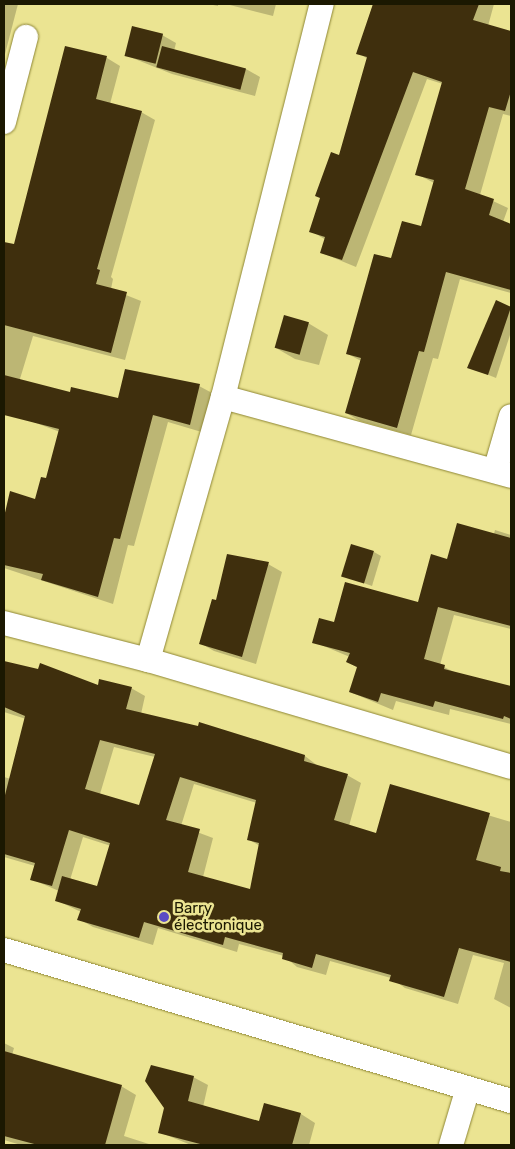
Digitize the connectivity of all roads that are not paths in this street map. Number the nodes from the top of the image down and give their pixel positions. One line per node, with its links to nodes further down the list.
1 (322, 4): 4 (street)
2 (26, 37): 3 (street)
3 (4, 122)
4 (223, 397): 6 (street); 8 (street)
5 (511, 416): 6 (street)
6 (503, 473)
7 (4, 623): 8 (street)
8 (148, 660): 9 (street)
9 (511, 767)
10 (4, 950): 11 (street)
11 (468, 1088): 12 (street); 13 (street)
12 (511, 1101)
13 (451, 1145)

